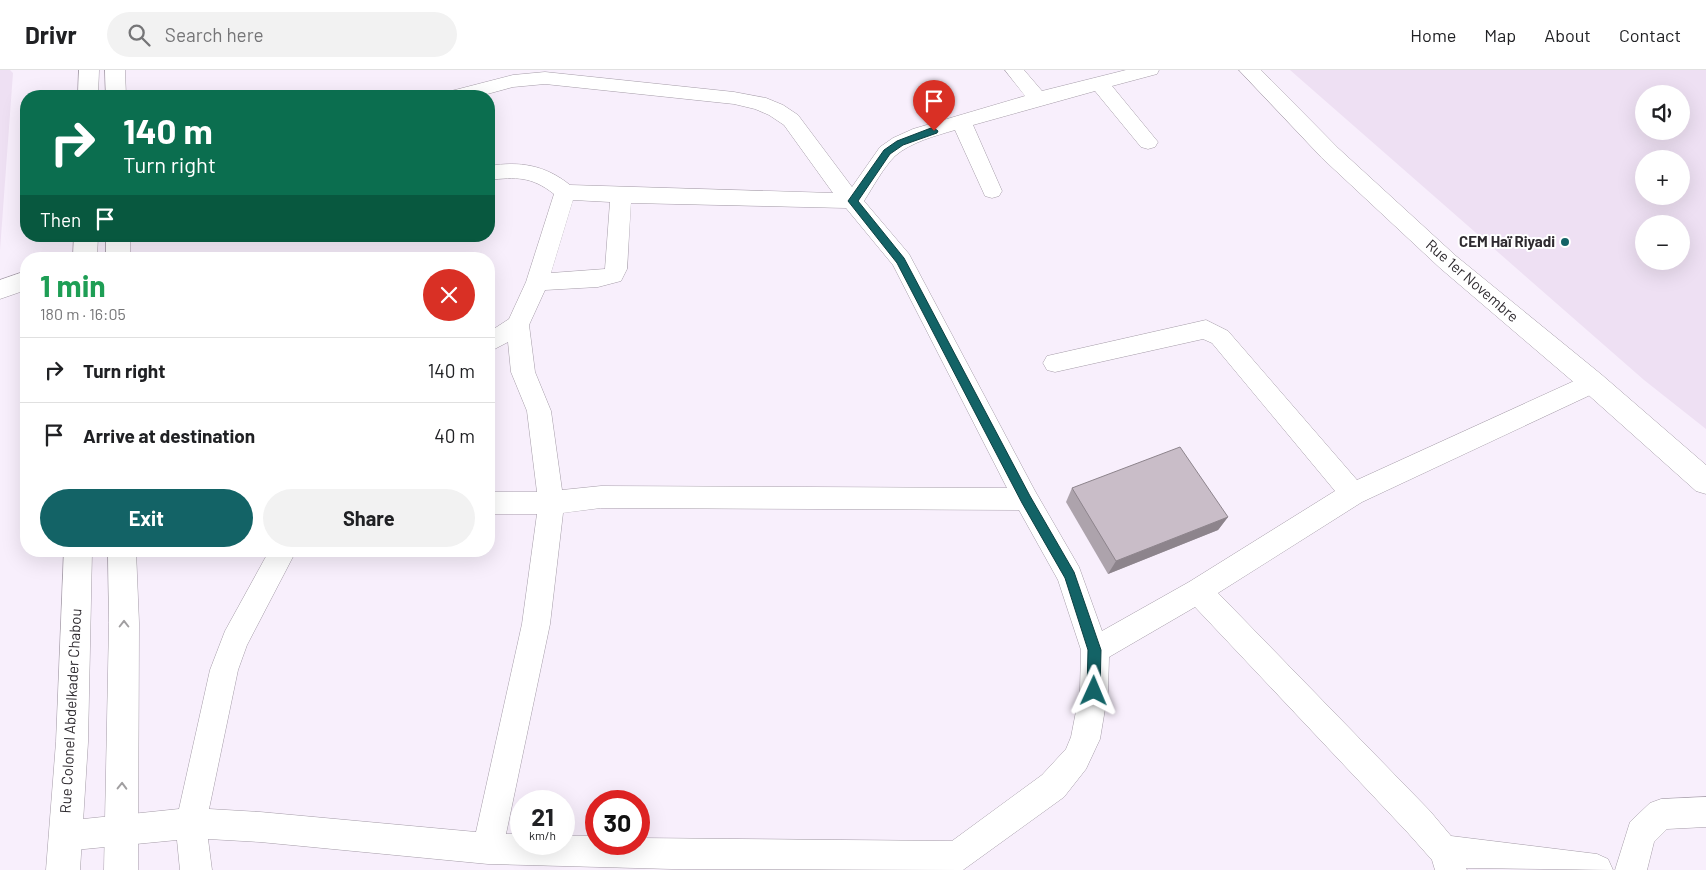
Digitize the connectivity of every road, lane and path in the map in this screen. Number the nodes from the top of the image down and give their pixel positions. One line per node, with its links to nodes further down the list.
1 (89, 70): 8 (main road)
2 (115, 70): 9 (main road)
3 (1014, 70): 11 (street)
4 (1150, 70): 6 (street)
5 (1249, 70): 25 (main road, Rue 1er Novembre)
6 (1126, 73): 7 (street)
7 (1099, 83): 11 (street); 13 (street)
8 (88, 90)
9 (116, 90)
10 (482, 90): 18 (street)
11 (1038, 99): 12 (street)
12 (962, 123): 15 (street); 18 (street)
13 (1148, 142)
14 (495, 172): 16 (street)
15 (992, 191)
16 (565, 192): 17 (street); 20 (street)
17 (621, 195): 18 (street); 20 (street)
18 (853, 201): 28 (street)
19 (20, 282): 21 (main road)
20 (537, 282): 22 (street)
21 (0, 290)
22 (518, 325): 23 (street); 30 (street)
23 (495, 339)
24 (1055, 363): 27 (street)
25 (1593, 384): 26 (main road, Rue 1er Novembre); 27 (street)
26 (1706, 482)
27 (1354, 494): 34 (street)
28 (1026, 499): 30 (street); 35 (street)
29 (495, 503): 30 (street)
30 (551, 503): 40 (street)
31 (78, 557): 39 (main road, Rue Colonel Abdelkader Chabou)
32 (122, 557): 38 (main road, one-way to 32)
33 (280, 557): 37 (street)
34 (1198, 592): 35 (street); 41 (street)
35 (1095, 650): 43 (street)
36 (1706, 812): 48 (street)
37 (191, 823): 38 (street); 40 (street); 46 (street)
38 (121, 832): 39 (street); 45 (main road)
39 (64, 836): 44 (main road, Rue Colonel Abdelkader Chabou)
40 (488, 848): 42 (street)
41 (1447, 860): 47 (street)
42 (670, 862): 43 (street)
43 (958, 864)
44 (63, 870)
45 (121, 870)
46 (196, 870)
47 (1597, 870)
48 (1631, 870)

